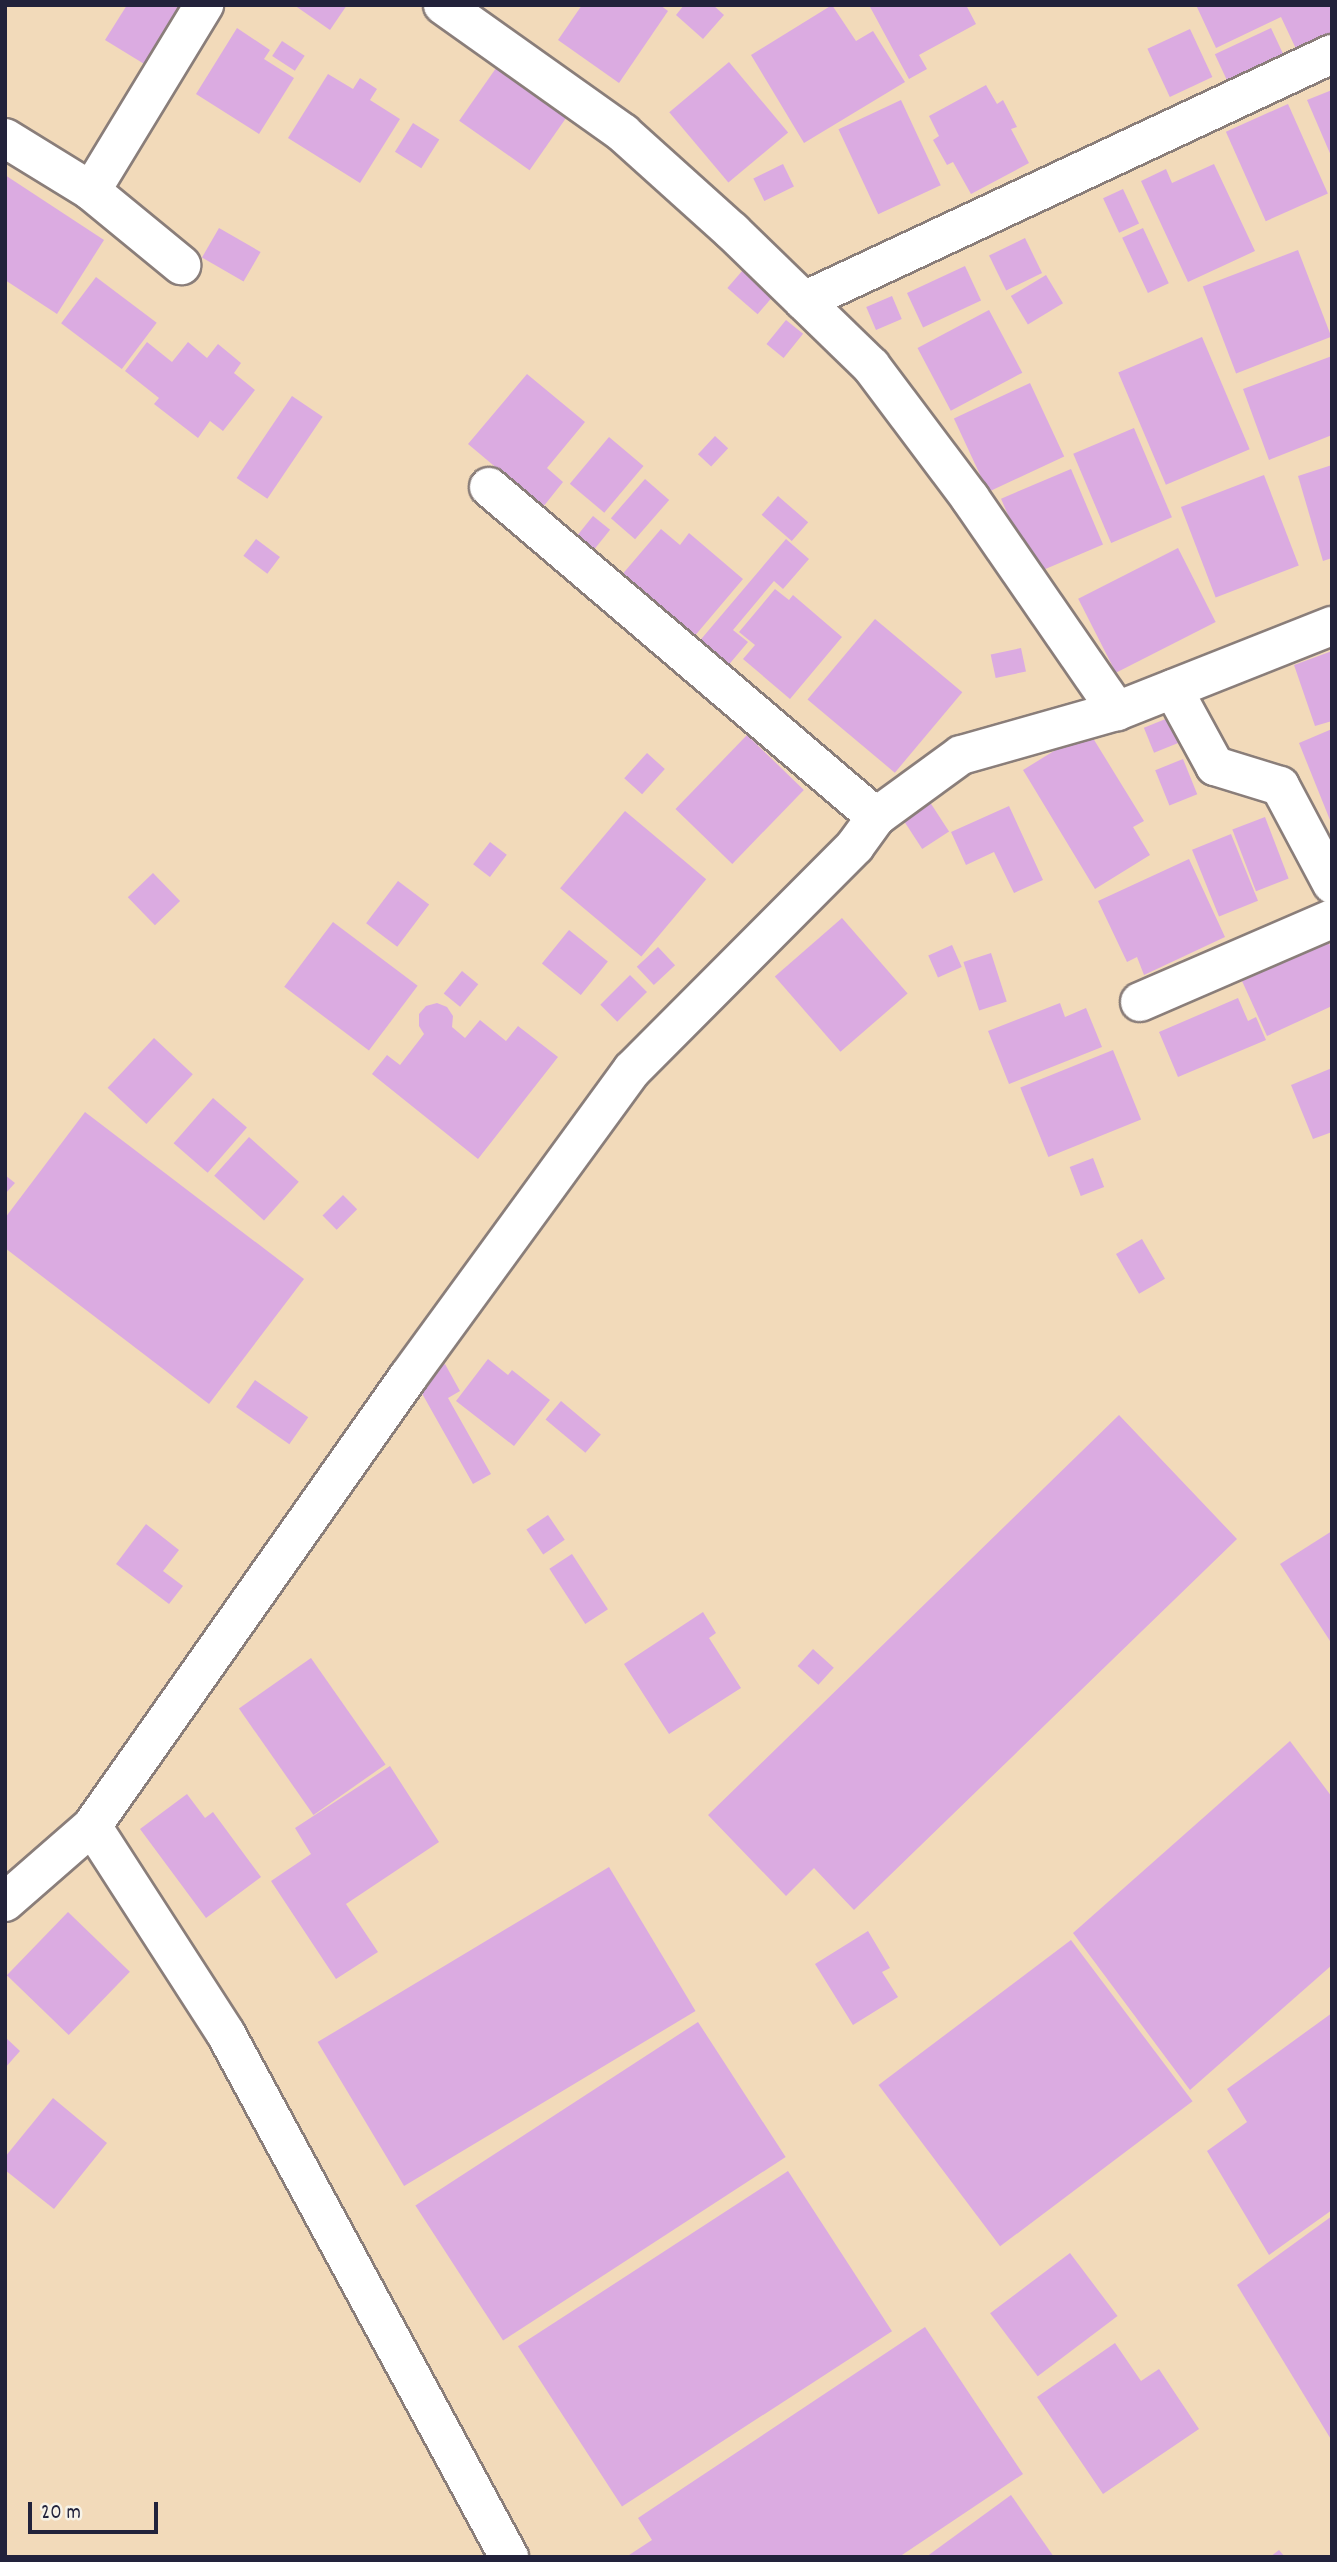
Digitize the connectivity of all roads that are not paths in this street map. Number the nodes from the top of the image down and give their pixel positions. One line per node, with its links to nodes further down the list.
1 (205, 5): 5 (street)
2 (443, 5): 7 (street)
3 (1332, 54): 7 (street)
4 (5, 138): 5 (street)
5 (90, 191): 6 (street)
6 (181, 265)
7 (804, 301): 11 (street)
8 (489, 487): 12 (street)
9 (1332, 626): 10 (street)
10 (1173, 688): 11 (street); 13 (street)
11 (1117, 711): 12 (street)
12 (876, 817): 16 (street)
13 (1332, 884)
14 (1332, 919): 15 (street)
15 (1140, 1002)
16 (92, 1826): 17 (street); 18 (street)
17 (5, 1902)
18 (509, 2557)

